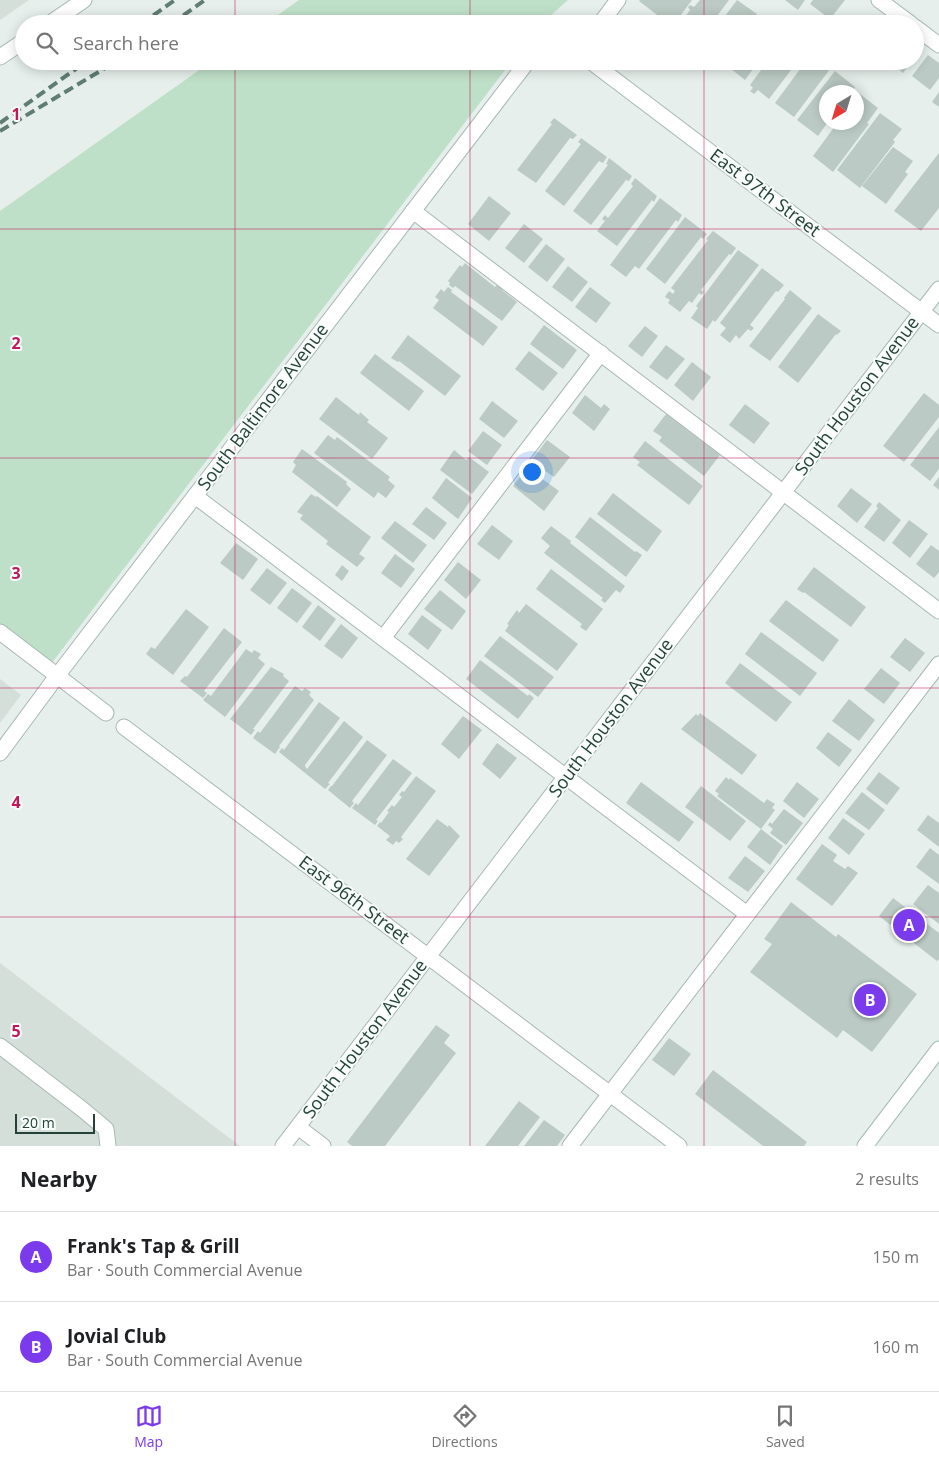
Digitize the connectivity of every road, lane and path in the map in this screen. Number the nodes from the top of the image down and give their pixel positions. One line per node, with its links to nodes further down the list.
1 (84, 0): 4 (street)
2 (618, 0): 5 (street)
3 (879, 0): 6 (street)
4 (62, 15)
5 (607, 15)
6 (899, 15)
7 (924, 34): 8 (street)
8 (939, 45)
9 (15, 47): 10 (street)
10 (0, 57)
11 (521, 70): 13 (street, South Baltimore Avenue)
12 (602, 70): 15 (street, East 97th Street)
13 (413, 211): 17 (street); 19 (street, South Baltimore Avenue)
14 (939, 289): 15 (street, South Houston Avenue)
15 (921, 312): 16 (street, East 97th Street); 18 (street, South Houston Avenue)
16 (939, 325)
17 (600, 354): 18 (street); 22 (street)
18 (784, 492): 20 (street); 28 (street, South Houston Avenue)
19 (194, 496): 22 (street); 24 (street, South Baltimore Avenue)
20 (939, 611)
21 (0, 632): 24 (street)
22 (382, 638): 28 (street)
23 (939, 664): 29 (street)
24 (57, 676): 25 (street); 27 (street, South Baltimore Avenue)
25 (106, 713)
26 (124, 727): 30 (street, East 96th Street)
27 (0, 753)
28 (566, 777): 29 (street); 30 (street, South Houston Avenue)
29 (747, 914): 33 (street)
30 (428, 957): 33 (street, East 96th Street); 34 (street, South Houston Avenue)
31 (0, 1046): 35 (street)
32 (939, 1048): 40 (street)
33 (610, 1094): 38 (street); 39 (street, East 96th Street)
34 (298, 1127): 36 (street, South Houston Avenue); 37 (street)
35 (108, 1146)
36 (283, 1146)
37 (323, 1146)
38 (570, 1146)
39 (679, 1146)
40 (865, 1146)

